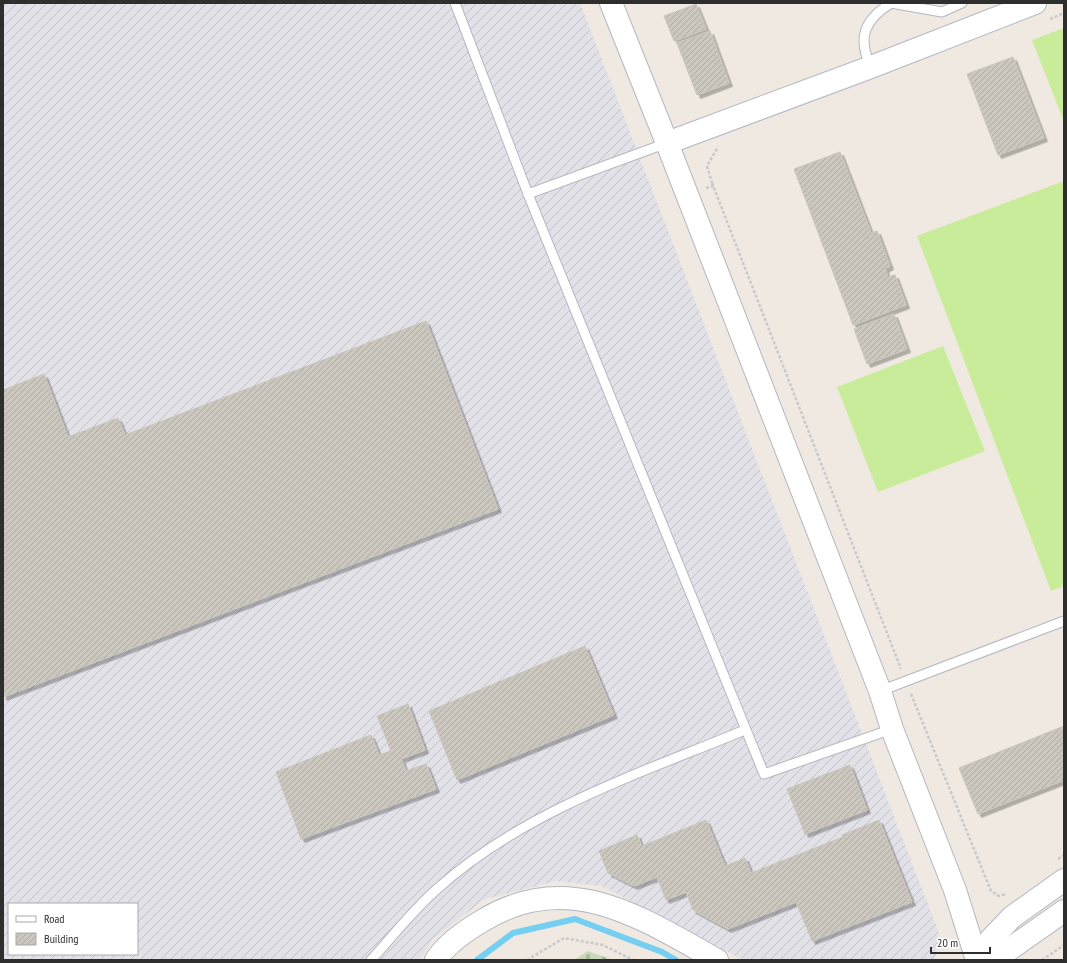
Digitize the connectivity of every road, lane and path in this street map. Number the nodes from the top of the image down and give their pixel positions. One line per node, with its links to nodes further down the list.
1 (455, 3): 11 (lane)
2 (611, 3): 8 (street)
3 (962, 3): 7 (lane)
4 (1035, 3): 7 (street)
5 (1064, 13): 6 (path)
6 (1049, 19)
7 (871, 67): 8 (street)
8 (667, 143): 11 (lane); 12 (street)
9 (724, 145): 10 (path)
10 (712, 183): 12 (path); 14 (path)
11 (528, 194): 17 (lane)
12 (688, 195): 15 (street)
13 (1064, 622): 14 (lane)
14 (906, 681): 15 (lane); 20 (path)
15 (880, 691): 16 (street)
16 (892, 729): 17 (lane); 28 (street)
17 (745, 730): 23 (lane)
18 (1064, 855): 19 (path)
19 (1058, 872): 29 (street)
20 (1011, 892)
21 (1064, 911): 30 (street)
22 (1064, 945): 31 (path)
23 (371, 960)
24 (436, 960): 27 (street)
25 (527, 960): 26 (path)
26 (633, 960)
27 (717, 960)
28 (977, 960)
29 (983, 960)
30 (994, 960)
31 (1042, 960)

